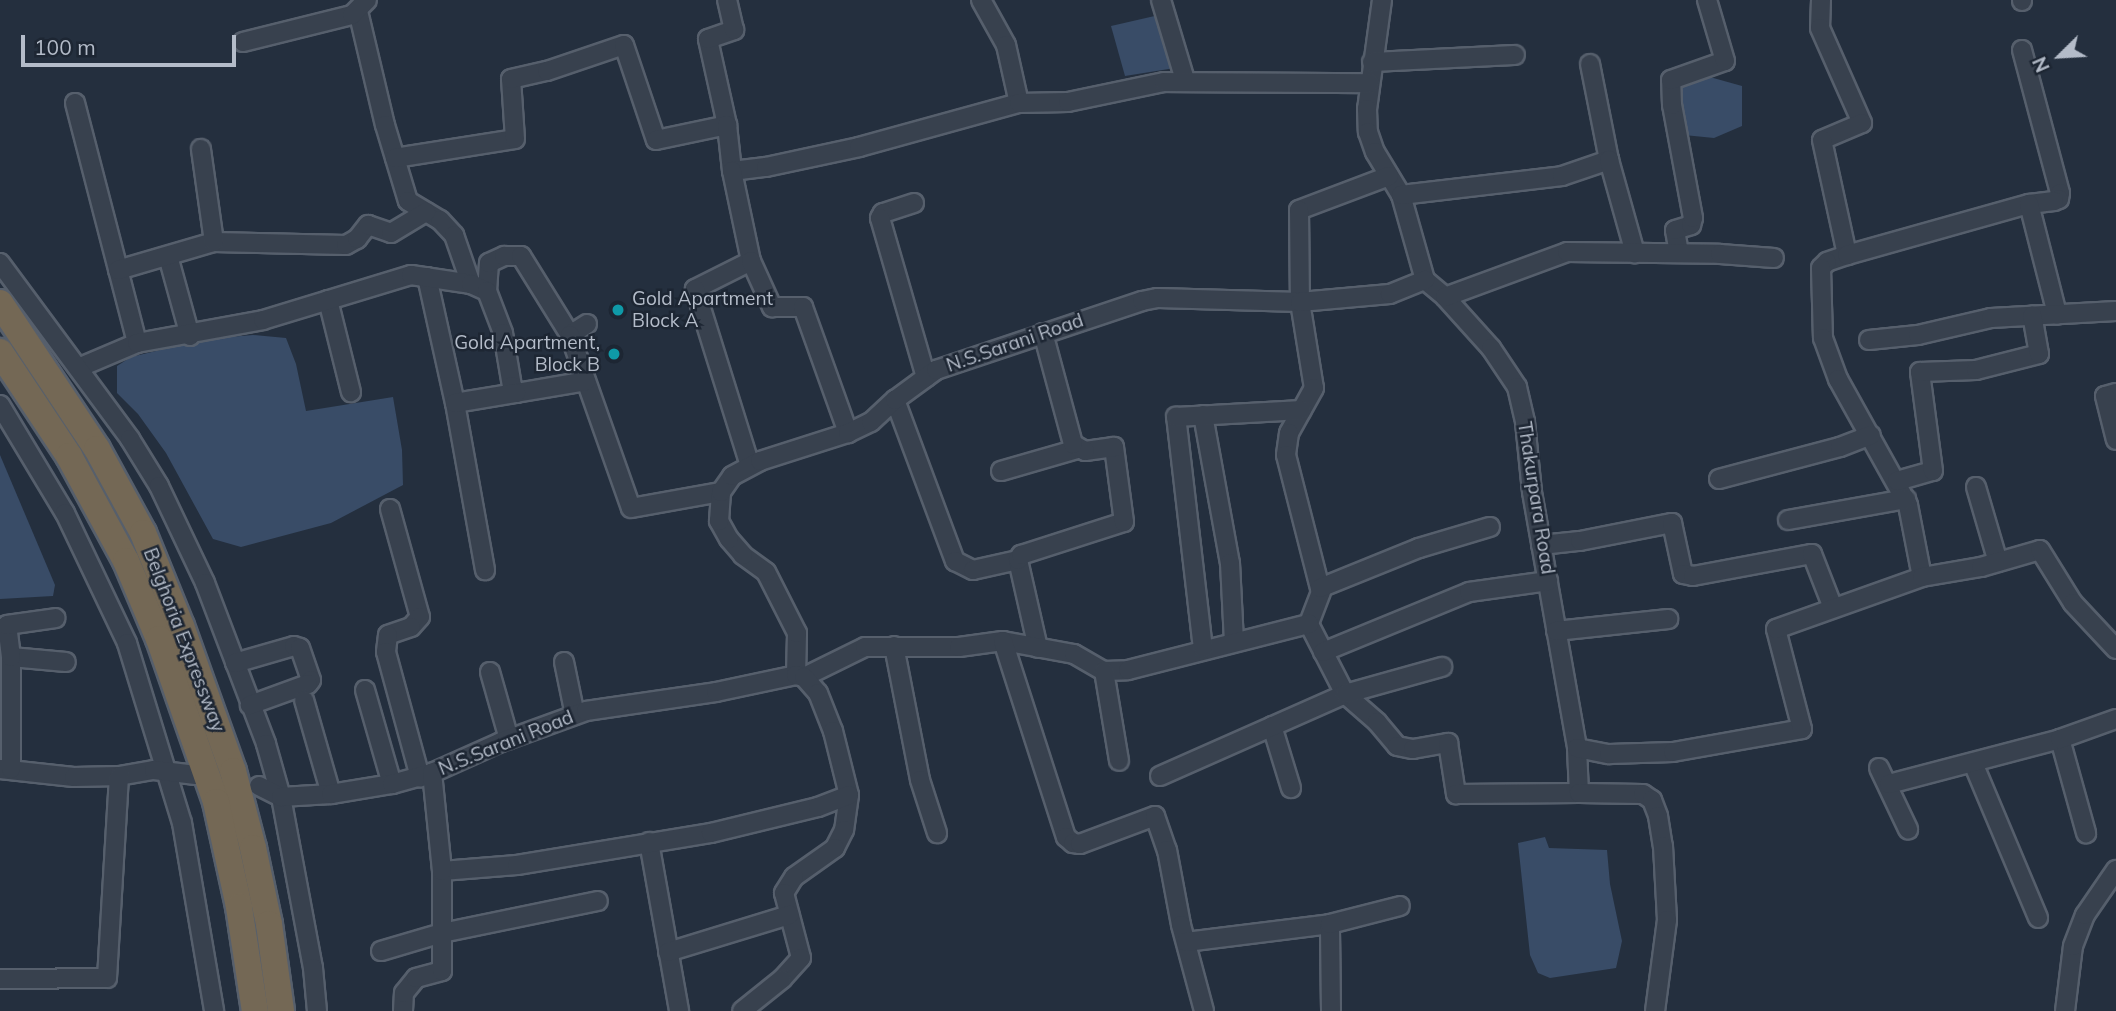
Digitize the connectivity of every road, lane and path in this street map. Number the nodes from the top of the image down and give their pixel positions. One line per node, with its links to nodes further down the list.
1 (727, 0): 17 (street)
2 (981, 0): 16 (street)
3 (1161, 0): 13 (street)
4 (1381, 0): 11 (street)
5 (1707, 0): 29 (street)
6 (1821, 0): 30 (street)
7 (363, 5): 8 (street); 19 (street)
8 (243, 42)
9 (2022, 50): 25 (street)
10 (1515, 55): 11 (street)
11 (1372, 62): 14 (street)
12 (1590, 64): 20 (street)
13 (1185, 80): 14 (street); 16 (street)
14 (1370, 83): 22 (street)
15 (75, 103): 35 (street)
16 (1019, 103): 21 (street)
17 (727, 125): 19 (street); 21 (street)
18 (201, 149): 27 (street)
19 (395, 158): 26 (street)
20 (1609, 160): 23 (street); 28 (street)
21 (732, 171): 33 (street)
22 (1389, 176): 23 (street); 41 (street)
23 (1401, 195): 37 (street)
24 (914, 203): 54 (street)
25 (2029, 204): 30 (street); 44 (street)
26 (426, 212): 27 (street); 38 (street)
27 (214, 242): 31 (street)
28 (1634, 253): 29 (street); 39 (street)
29 (1679, 253): 32 (street)
30 (1847, 254): 65 (street)
31 (167, 256): 35 (street); 49 (street)
32 (1774, 258)
33 (751, 261): 64 (street); 68 (street)
34 (0, 263): 53 (street)
35 (118, 270): 51 (street)
36 (427, 277): 38 (street); 40 (street); 60 (street)
37 (1424, 280): 39 (street, Thakurpara Road); 41 (street, N.S.Sarani Road)
38 (479, 287): 48 (street); 57 (street)
39 (1445, 298): 78 (street, Thakurpara Road)
40 (328, 300): 49 (street); 56 (street)
41 (1300, 302): 47 (street, N.S.Sarani Road); 62 (street)
42 (0, 303): 150 (highway, Belghoria Expressway)
43 (2116, 311): 44 (street)
44 (2057, 314): 45 (street)
45 (2032, 316): 50 (street); 71 (street)
46 (587, 324): 48 (street)
47 (1043, 333): 54 (street, N.S.Sarani Road); 67 (street)
48 (570, 335): 55 (street)
49 (190, 336): 51 (street)
50 (1869, 340)
51 (137, 343): 53 (street)
52 (0, 352): 149 (highway, Belghoria Expressway)
53 (79, 368): 100 (street)
54 (926, 377): 59 (street, N.S.Sarani Road)
55 (586, 381): 57 (street); 73 (street)
56 (351, 392)
57 (516, 393): 60 (street)
58 (2116, 393): 66 (street)
59 (895, 400): 64 (street, N.S.Sarani Road); 79 (street)
60 (455, 403): 81 (street)
61 (0, 405): 119 (street)
62 (1302, 410): 63 (street); 84 (street)
63 (1203, 415): 91 (street); 94 (street)
64 (848, 433): 68 (street, N.S.Sarani Road)
65 (1871, 435): 70 (street); 71 (street)
66 (2116, 439)
67 (1077, 449): 69 (street); 79 (street)
68 (750, 466): 73 (street, N.S.Sarani Road)
69 (1001, 471)
70 (1719, 479)
71 (1897, 481): 74 (street)
72 (1976, 487): 80 (street)
73 (721, 492): 104 (street)
74 (1906, 499): 76 (street); 82 (street)
75 (390, 509): 121 (street)
76 (1788, 520)
77 (1490, 527): 84 (street)
78 (1541, 545): 83 (street, Thakurpara Road); 85 (street)
79 (1017, 560): 93 (street)
80 (1998, 562): 82 (street); 95 (street)
81 (485, 570)
82 (1923, 577): 85 (street)
83 (1548, 581): 89 (street, Thakurpara Road); 96 (street)
84 (1320, 588): 88 (street)
85 (1833, 608): 114 (street)
86 (56, 618): 97 (street)
87 (1668, 619): 89 (street)
88 (1309, 624): 91 (street); 96 (street)
89 (1556, 631): 114 (street, Thakurpara Road)
90 (1003, 641): 92 (street, N.S.Sarani Road); 93 (street, N.S.Sarani Road); 144 (street)
91 (1234, 642): 94 (street)
92 (894, 646): 104 (street, N.S.Sarani Road); 133 (street)
93 (1038, 648): 102 (street, N.S.Sarani Road)
94 (1203, 649): 102 (street)
95 (2116, 649)
96 (1324, 652): 106 (street)
97 (11, 657): 98 (street); 118 (street)
98 (66, 662)
99 (564, 662): 109 (street)
100 (235, 663): 108 (street); 108 (street)
101 (1443, 667): 106 (street)
102 (1104, 671): 115 (street)
103 (490, 672): 112 (street)
104 (800, 676): 109 (street, N.S.Sarani Road); 130 (street)
105 (365, 690): 124 (street)
106 (1345, 694): 111 (street); 128 (street)
107 (304, 701): 129 (street)
108 (250, 705): 131 (street)
109 (575, 715): 112 (street, N.S.Sarani Road)
110 (2116, 719): 113 (street)
111 (1272, 726): 123 (street); 127 (street)
112 (509, 739): 121 (street, N.S.Sarani Road)
113 (2060, 739): 116 (street); 134 (street)
114 (1577, 748): 128 (street, Thakurpara Road)
115 (1119, 761)
116 (1973, 763): 125 (street); 141 (street)
117 (1879, 768): 125 (street)
118 (6, 769): 122 (street)
119 (167, 772): 120 (street); 122 (street); 148 (street)
120 (196, 775)
121 (426, 775): 124 (street, N.S.Sarani Road); 137 (street)
122 (119, 776): 147 (street)
123 (1160, 776)
124 (392, 784): 129 (street, N.S.Sarani Road)
125 (1889, 784): 132 (street)
126 (259, 786): 131 (street, N.S.Sarani Road)
127 (1292, 788)
128 (1579, 793): 157 (street)
129 (331, 794): 131 (street, N.S.Sarani Road)
130 (849, 795): 135 (street); 140 (street)
131 (281, 797): 151 (street)
132 (1908, 829)
133 (937, 833)
134 (2086, 833)
135 (649, 842): 137 (street); 146 (street)
136 (2116, 870): 158 (street)
137 (442, 871): 143 (street)
138 (598, 901): 143 (street)
139 (1400, 906): 142 (street)
140 (789, 915): 146 (street); 154 (street)
141 (2038, 918)
142 (1330, 924): 144 (street); 156 (street)
143 (442, 933): 145 (street); 152 (street)
144 (1186, 942): 155 (street)
145 (381, 951)
146 (668, 953): 153 (street)
147 (0, 979)
148 (214, 1011)
149 (254, 1011)
150 (281, 1011)
151 (317, 1011)
152 (403, 1011)
153 (678, 1011)
154 (742, 1011)
155 (1204, 1011)
156 (1331, 1011)
157 (1655, 1011)
158 (2065, 1011)

